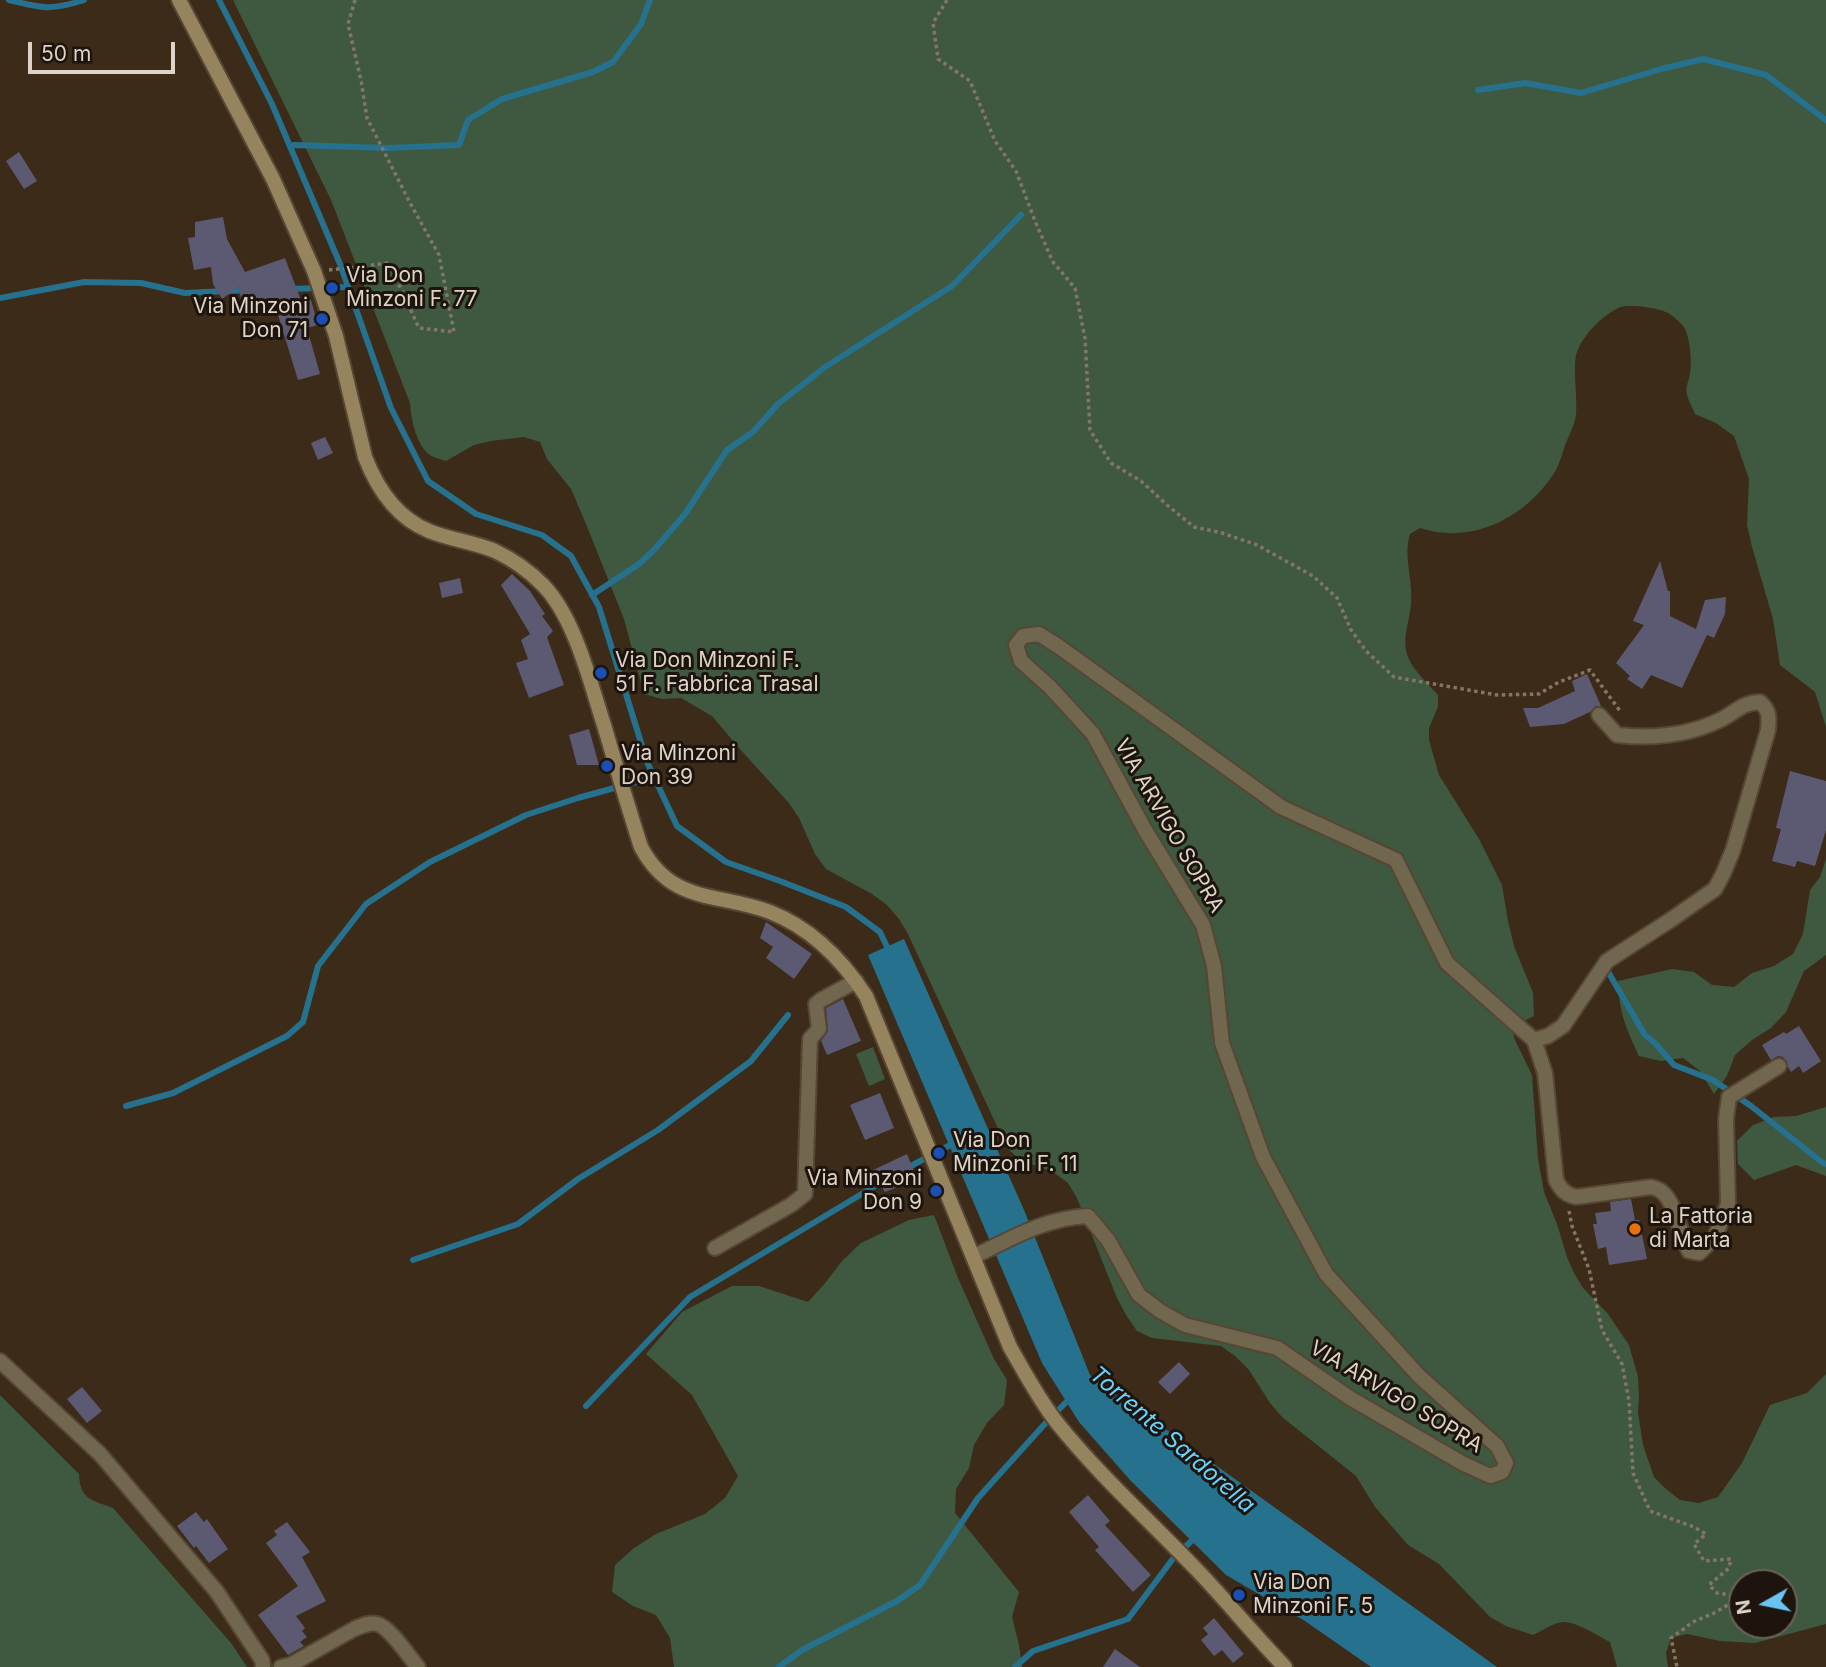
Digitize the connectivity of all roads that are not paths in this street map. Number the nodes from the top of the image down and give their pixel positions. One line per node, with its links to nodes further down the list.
1 (179, 0): 3 (main road)
2 (1599, 715): 4 (street)
3 (856, 981): 6 (street); 7 (main road)
4 (1534, 1040): 5 (street); 7 (street, VIA ARVIGO SOPRA)
5 (1779, 1066)
6 (715, 1248)
7 (978, 1254): 12 (main road)
8 (0, 1361): 9 (street)
9 (263, 1667)
10 (281, 1667): 11 (street)
11 (418, 1667)
12 (1285, 1667)

